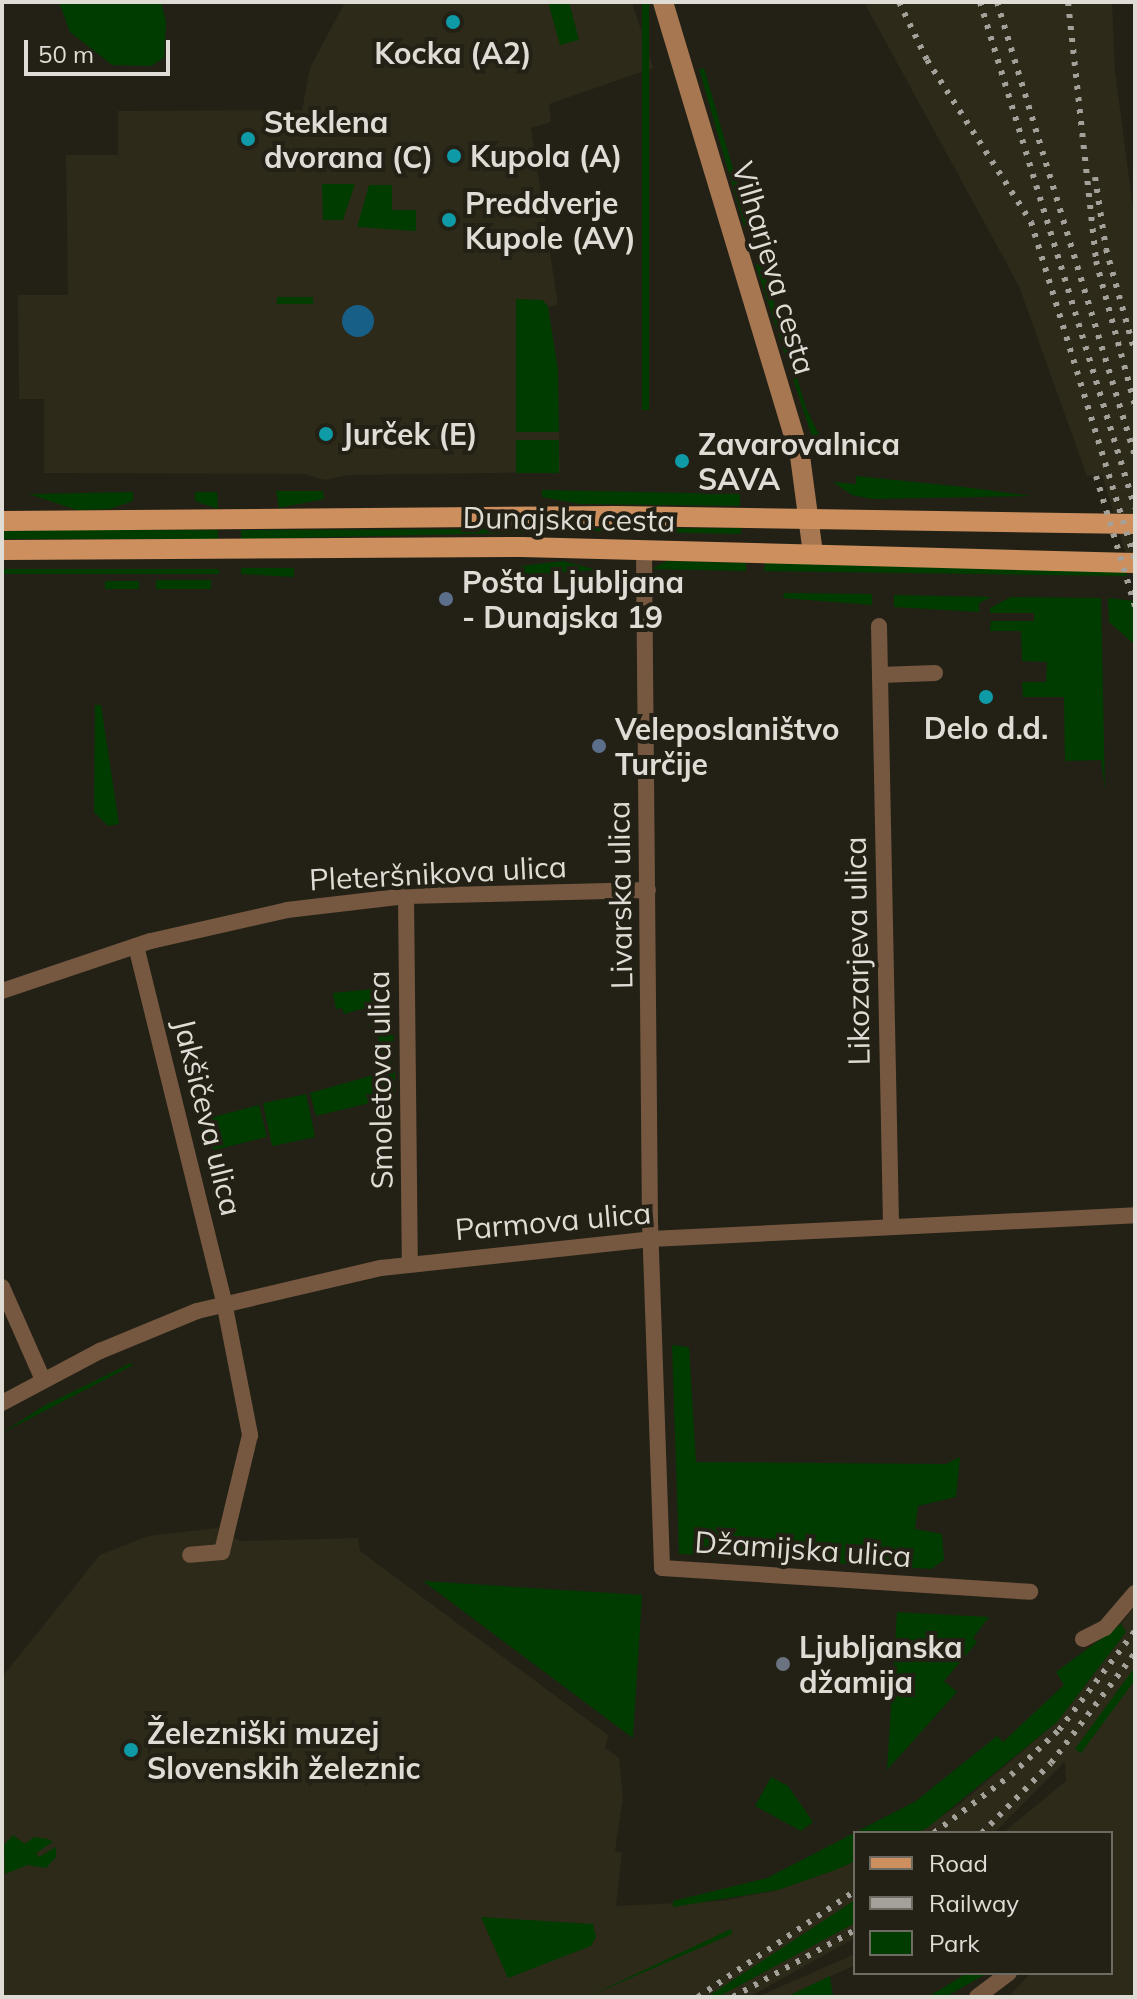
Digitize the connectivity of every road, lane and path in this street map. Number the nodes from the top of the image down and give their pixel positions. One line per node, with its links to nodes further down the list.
1 (663, 2): 2 (main road, Vilharjeva cesta)
2 (810, 518): 3 (main road, Dunajska cesta); 4 (main road, Dunajska cesta); 7 (main road, Vilharjeva cesta)
3 (2, 521)
4 (1135, 524)
5 (2, 550): 6 (main road, Dunajska cesta)
6 (644, 551): 7 (main road, Dunajska cesta); 12 (street, Livarska ulica)
7 (813, 554): 8 (main road, Dunajska cesta)
8 (1135, 563)
9 (879, 626): 11 (street, Likozarjeva ulica)
10 (935, 673): 11 (street)
11 (880, 675): 17 (street, Likozarjeva ulica)
12 (648, 890): 13 (street, Pleteršnikova ulica); 18 (street, Livarska ulica)
13 (406, 896): 14 (street, Pleteršnikova ulica); 19 (street, Smoletova ulica)
14 (136, 946): 15 (street, Pleteršnikova ulica); 21 (street, Jakšičeva ulica)
15 (2, 991)
16 (1135, 1215): 17 (street, Parmova ulica)
17 (891, 1226): 18 (street, Parmova ulica)
18 (651, 1239): 19 (street, Parmova ulica); 25 (street, Džamijska ulica)
19 (410, 1264): 21 (street, Parmova ulica)
20 (2, 1287): 22 (street)
21 (224, 1302): 22 (street, Parmova ulica); 24 (street, Jakšičeva ulica)
22 (43, 1380): 23 (street, Parmova ulica)
23 (2, 1403)
24 (190, 1555)
25 (1030, 1592)
26 (1135, 1593): 27 (street)
27 (1083, 1639)
28 (1006, 1975): 29 (street)
29 (977, 1997)

